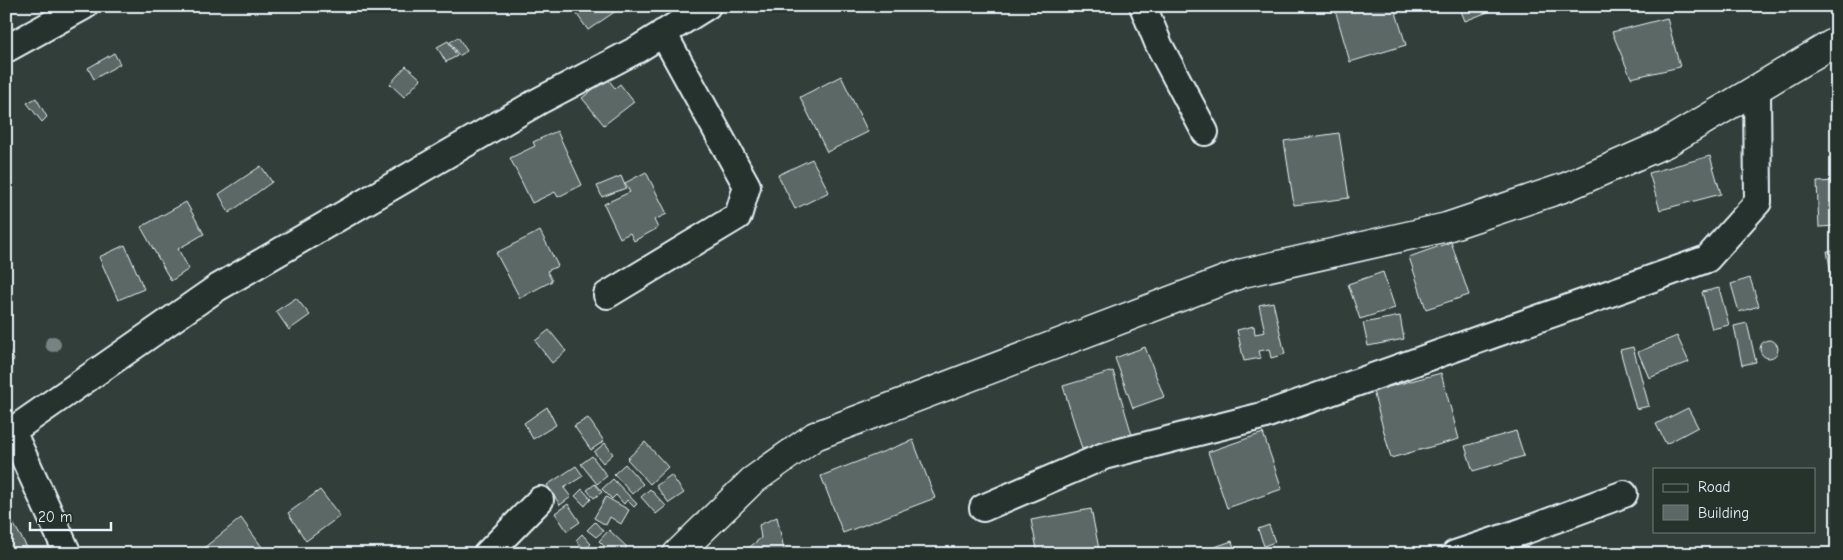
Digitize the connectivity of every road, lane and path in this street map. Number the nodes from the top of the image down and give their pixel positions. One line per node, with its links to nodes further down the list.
1 (84, 6): 6 (street)
2 (707, 6): 4 (street)
3 (1143, 6): 8 (street)
4 (662, 33): 9 (street); 13 (street)
5 (1837, 41): 7 (main road)
6 (6, 49)
7 (1757, 89): 12 (street); 15 (main road)
8 (1205, 132)
9 (607, 295)
10 (1624, 494): 16 (street)
11 (540, 500): 14 (street)
12 (983, 508)
13 (68, 554)
14 (487, 554)
15 (677, 554)
16 (1456, 554)

